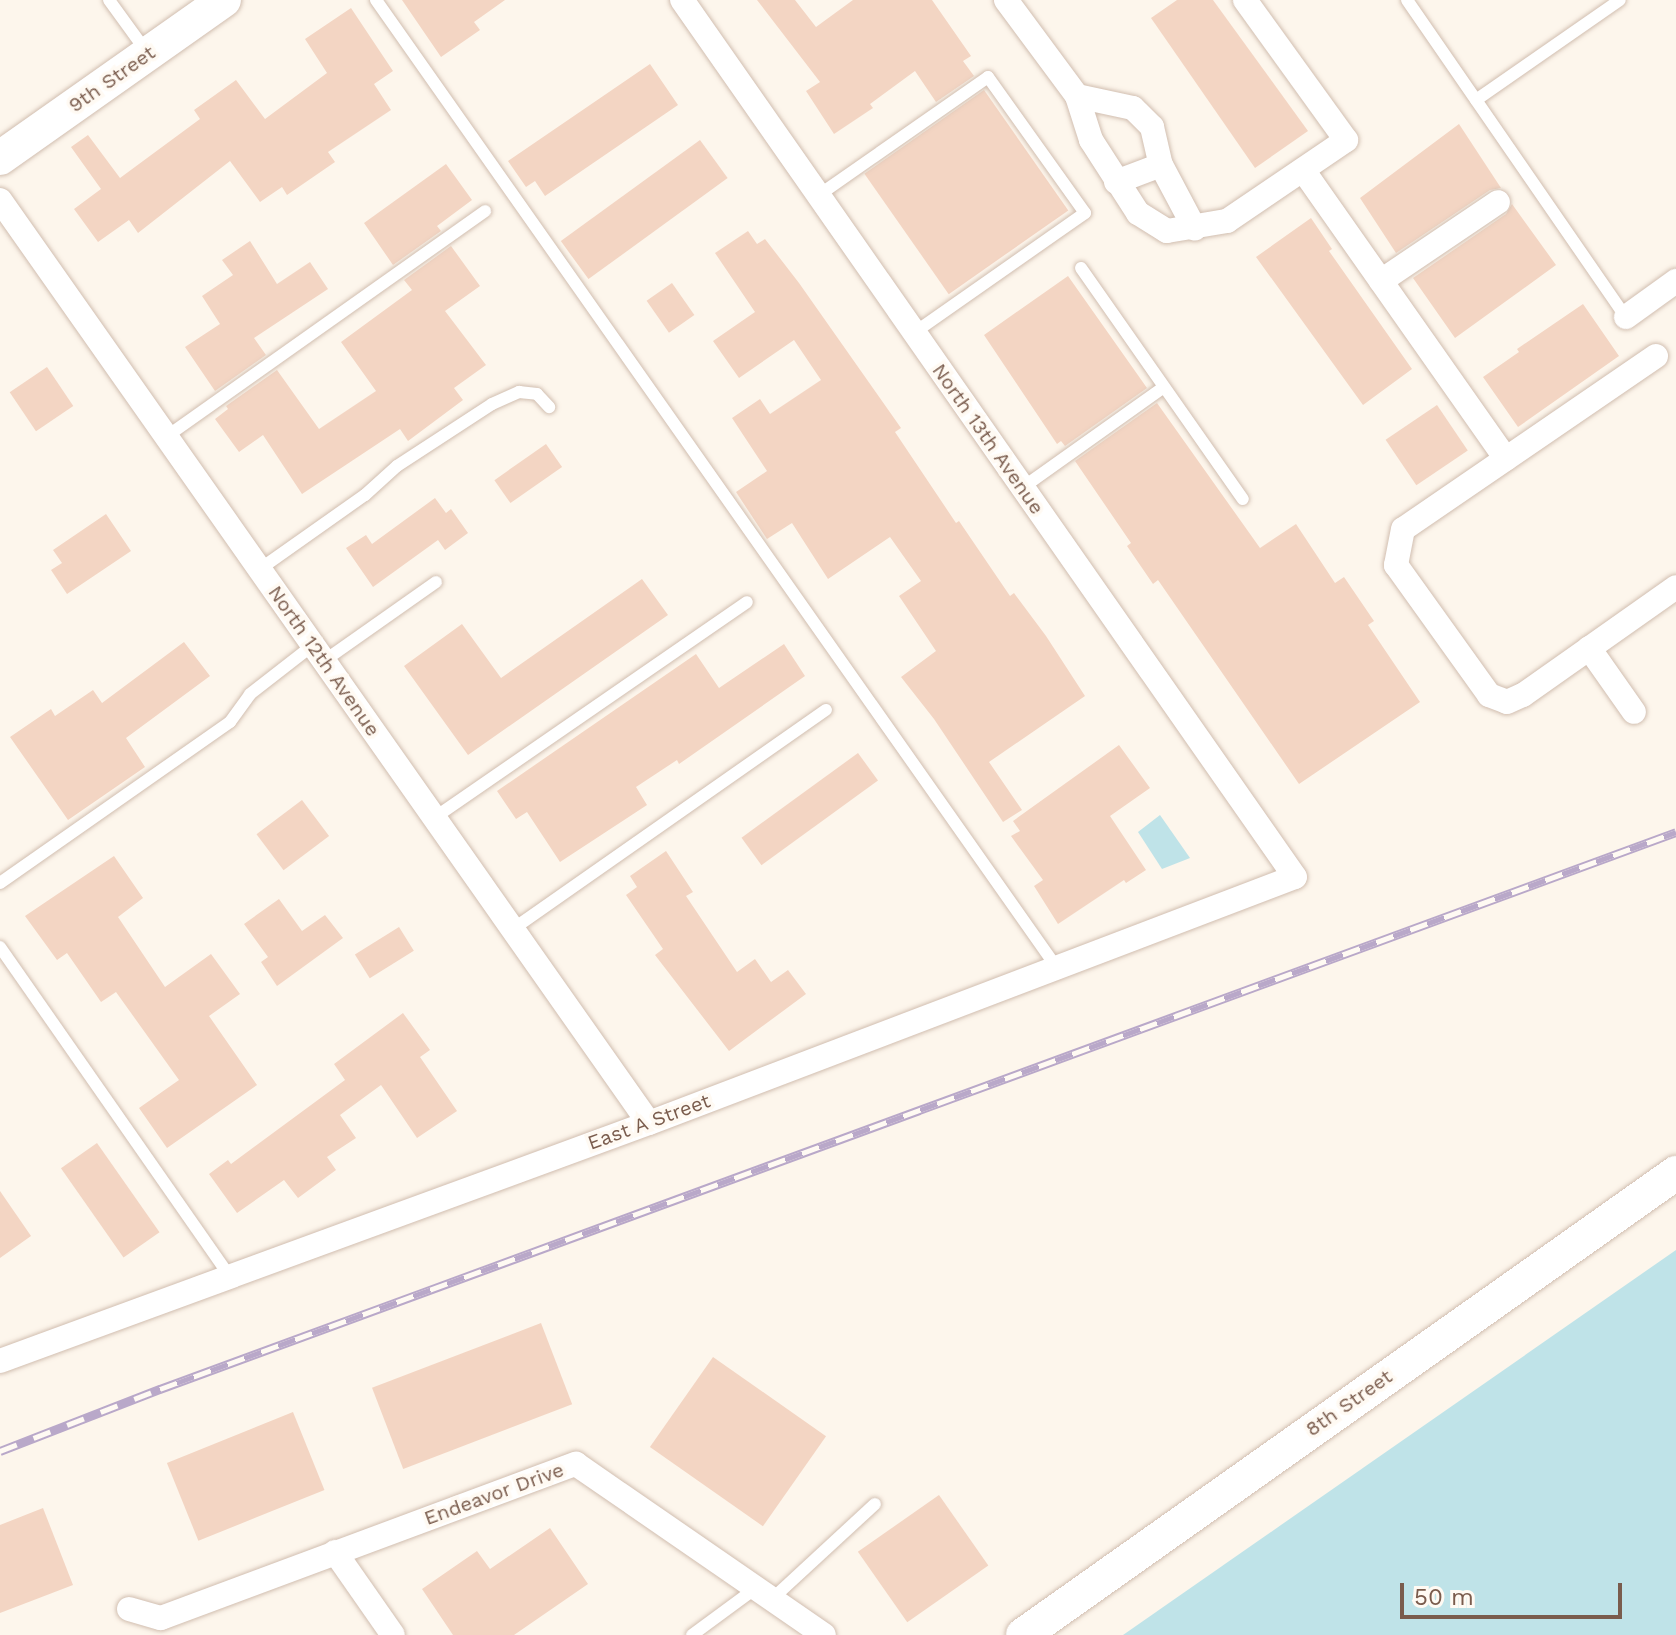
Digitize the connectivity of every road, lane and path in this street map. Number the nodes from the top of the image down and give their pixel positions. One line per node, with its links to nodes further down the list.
1 (109, 0): 9 (lane)
2 (224, 0): 9 (street, 9th Street)
3 (376, 0): 46 (lane)
4 (682, 0): 16 (street, North 13th Avenue)
5 (1006, 0): 10 (street)
6 (1245, 0): 14 (street)
7 (1407, 0): 11 (lane)
8 (1620, 0): 11 (lane)
9 (147, 54): 12 (street, 9th Street)
10 (1077, 96): 13 (street); 15 (street)
11 (1476, 100): 24 (lane)
12 (0, 158)
13 (1161, 165): 15 (street); 20 (street)
14 (1303, 170): 20 (street); 22 (street)
15 (1116, 182): 20 (street)
16 (819, 195): 25 (street, North 13th Avenue); 25 (lane)
17 (0, 200): 29 (street, North 12th Avenue)
18 (1498, 202): 22 (street)
19 (485, 211): 29 (lane)
20 (1195, 229)
21 (1081, 268): 27 (lane)
22 (1381, 281): 30 (street)
23 (1676, 281): 24 (street)
24 (1626, 317)
25 (915, 332): 31 (street, North 13th Avenue)
26 (1656, 356): 30 (street)
27 (1164, 387): 31 (lane); 32 (lane)
28 (549, 407): 33 (lane)
29 (166, 437): 33 (street, North 12th Avenue)
30 (1506, 459): 37 (street)
31 (1022, 488): 42 (street, North 13th Avenue)
32 (1243, 499)
33 (260, 569): 38 (street, North 12th Avenue)
34 (436, 582): 38 (lane)
35 (1676, 587): 37 (street)
36 (747, 602): 41 (lane)
37 (1589, 648): 40 (street)
38 (319, 653): 41 (street, North 12th Avenue); 43 (lane)
39 (826, 710): 44 (lane)
40 (1634, 712)
41 (434, 818): 44 (street, North 12th Avenue)
42 (1295, 877): 46 (street, East A Street)
43 (0, 883)
44 (513, 929): 47 (street, North 12th Avenue)
45 (0, 947): 49 (lane)
46 (1057, 968): 47 (street, East A Street)
47 (649, 1123): 49 (street, East A Street)
48 (1676, 1173): 58 (street, 8th Street)
49 (230, 1277): 50 (street, East A Street)
50 (0, 1361)
51 (875, 1504): 53 (lane)
52 (335, 1552): 53 (street, Endeavor Drive); 54 (street, Endeavor Drive); 55 (street)
53 (764, 1593): 56 (lane); 57 (street, Endeavor Drive)
54 (129, 1609)
55 (393, 1635)
56 (692, 1635)
57 (824, 1635)
58 (1023, 1635)

